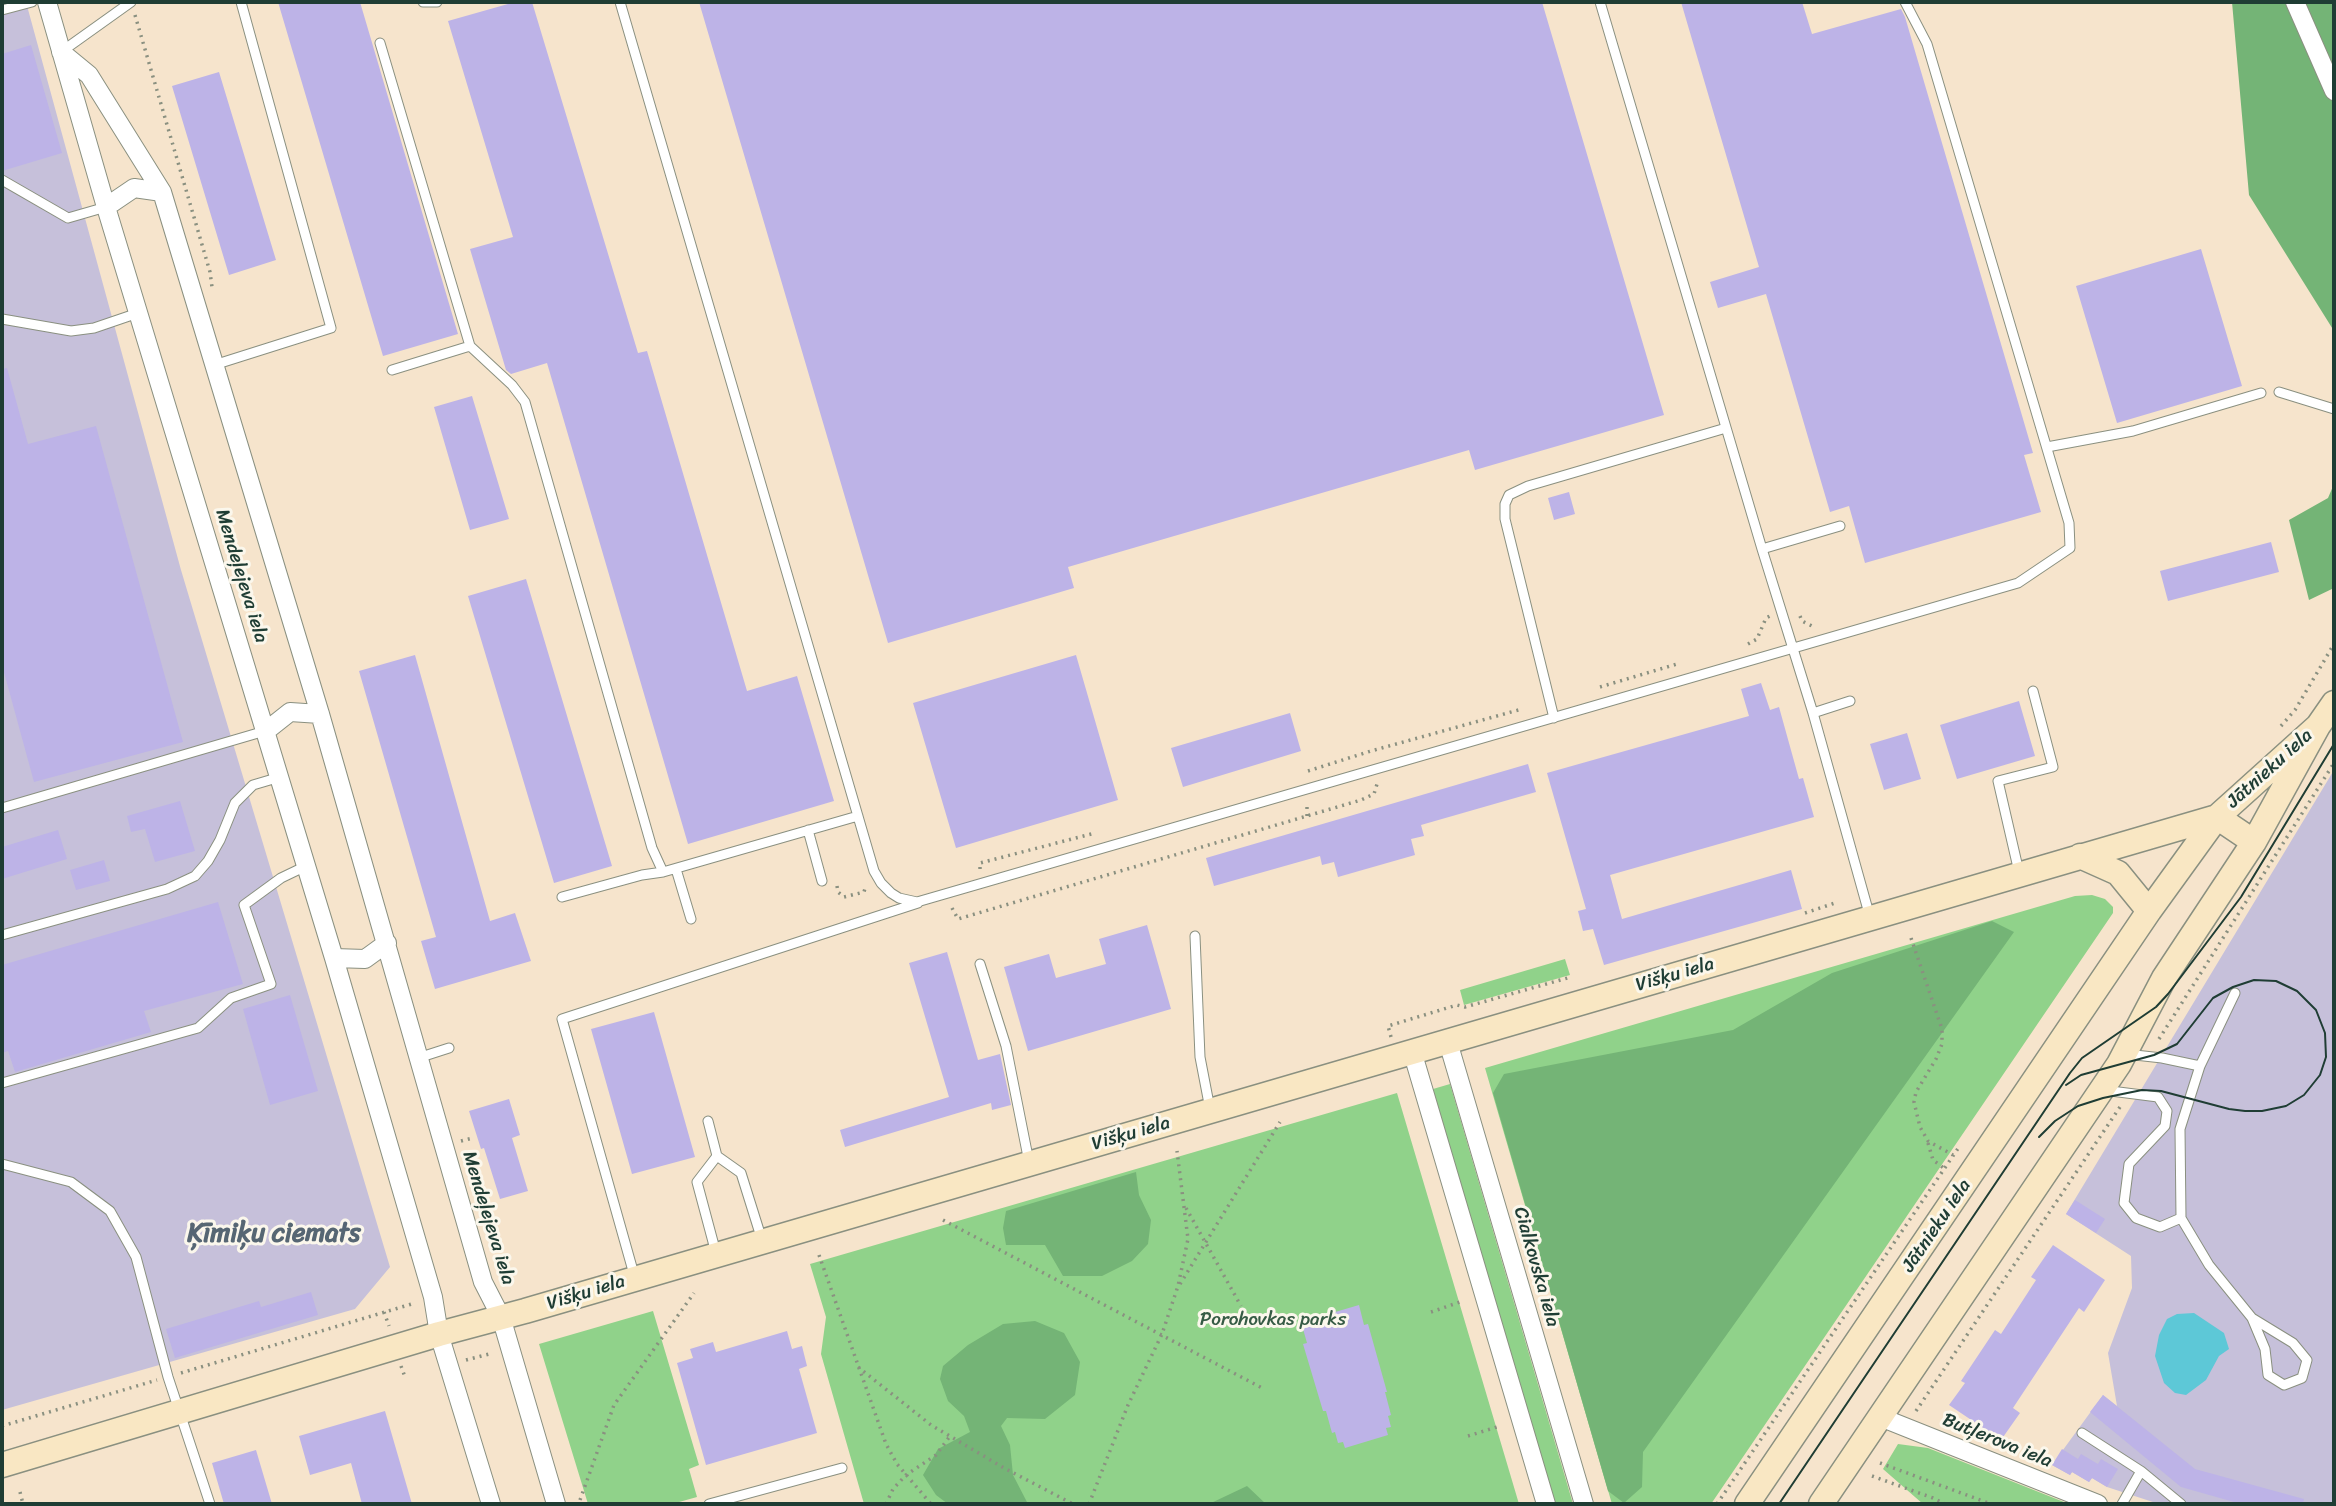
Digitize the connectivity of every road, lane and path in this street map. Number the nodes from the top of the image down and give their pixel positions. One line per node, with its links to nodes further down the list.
1 (32, 2): 11 (lane)
2 (47, 2): 13 (street)
3 (131, 2): 13 (lane)
4 (241, 2): 21 (lane)
5 (423, 2): 6 (lane)
6 (437, 2)
7 (620, 2): 52 (lane)
8 (1600, 2): 26 (lane)
9 (1905, 2): 27 (lane)
10 (2295, 2): 14 (street)
11 (2, 10)
12 (380, 43): 20 (lane)
13 (61, 52): 16 (street, Mendeļejeva iela); 17 (street, Mendeļejeva iela)
14 (2334, 90)
15 (2, 180): 17 (lane)
16 (162, 192): 17 (street); 21 (street, Mendeļejeva iela)
17 (106, 207): 18 (street, Mendeļejeva iela)
18 (138, 313): 19 (lane); 46 (street, Mendeļejeva iela)
19 (2, 319)
20 (470, 346): 22 (lane); 61 (lane)
21 (214, 365): 42 (street, Mendeļejeva iela)
22 (392, 370)
23 (2279, 392): 25 (lane)
24 (2261, 393): 27 (lane)
25 (2334, 408)
26 (1726, 428): 29 (lane); 39 (lane)
27 (2048, 447): 31 (lane)
28 (1840, 526): 29 (lane)
29 (1762, 549): 30 (lane)
30 (1780, 610): 31 (path); 33 (path); 34 (lane)
31 (1825, 639): 34 (lane)
32 (2334, 644): 45 (path)
33 (1748, 645)
34 (1792, 649): 41 (lane); 43 (lane)
35 (1681, 663): 36 (path)
36 (1589, 690)
37 (2033, 691): 63 (lane)
38 (1850, 701): 41 (lane)
39 (1550, 702): 43 (lane); 47 (path)
40 (2334, 703): 44 (street)
41 (1813, 713): 73 (lane)
42 (320, 714): 46 (street); 78 (street, Mendeļejeva iela)
43 (1554, 718): 66 (lane)
44 (2318, 726): 54 (street, Jātnieku iela); 57 (street, Jātnieku iela)
45 (2281, 727)
46 (266, 731): 48 (street, Mendeļejeva iela); 51 (lane)
47 (1301, 774)
48 (280, 777): 59 (street, Mendeļejeva iela); 75 (lane)
49 (1368, 783): 53 (path)
50 (1308, 800): 53 (path)
51 (2, 808)
52 (858, 816): 55 (lane); 70 (lane)
53 (1307, 816): 71 (path)
54 (2217, 817): 57 (street); 58 (street, Višķu iela); 72 (street, Jātnieku iela)
55 (808, 830): 60 (lane); 65 (lane)
56 (1097, 832): 66 (path)
57 (2254, 842): 87 (street, Jātnieku iela)
58 (2080, 856): 63 (street, Višķu iela); 72 (street)
59 (306, 866): 79 (street, Mendeļejeva iela); 90 (lane)
60 (676, 869): 61 (lane); 74 (lane)
61 (663, 872): 69 (lane)
62 (863, 874): 67 (path)
63 (2020, 874): 73 (street, Višķu iela)
64 (834, 880): 67 (path)
65 (822, 881)
66 (979, 885): 70 (lane)
67 (865, 887): 68 (path)
68 (873, 894)
69 (562, 897)
70 (926, 901): 112 (lane)
71 (949, 903)
72 (2149, 911): 158 (street, Jātnieku iela)
73 (1871, 918): 84 (street, Višķu iela)
74 (691, 919)
75 (2, 935)
76 (1195, 936): 92 (lane)
77 (1911, 938): 97 (path)
78 (387, 943): 79 (street); 88 (street, Mendeļejeva iela)
79 (334, 958): 123 (street, Mendeļejeva iela)
80 (981, 964): 103 (lane)
81 (1571, 977): 83 (path)
82 (2235, 993): 89 (lane)
83 (1388, 1026)
84 (1448, 1042): 86 (street, Višķu iela); 156 (street, Cialkovska iela)
85 (449, 1048): 88 (lane)
86 (1412, 1051): 92 (street, Višķu iela); 155 (street)
87 (2125, 1054): 89 (lane); 91 (street, Jātnieku iela)
88 (418, 1058): 120 (street, Mendeļejeva iela)
89 (2200, 1066): 106 (lane)
90 (2, 1083)
91 (2102, 1090): 106 (lane); 131 (street, Jātnieku iela)
92 (1211, 1111): 103 (street, Višķu iela)
93 (708, 1121): 100 (lane)
94 (1280, 1122): 109 (path)
95 (473, 1138): 96 (path)
96 (461, 1141)
97 (1928, 1141): 101 (path); 104 (path)
98 (1961, 1144): 101 (path)
99 (1177, 1151): 105 (path)
100 (718, 1156): 108 (lane); 110 (lane)
101 (1953, 1156): 104 (path)
102 (2, 1164): 128 (lane)
103 (1029, 1164): 108 (street, Višķu iela)
104 (1945, 1169): 157 (path)
105 (1185, 1206): 109 (path); 113 (path)
106 (2181, 1217): 121 (lane)
107 (943, 1220): 124 (path)
108 (762, 1241): 110 (street, Višķu iela)
109 (1206, 1243): 113 (path); 117 (path)
110 (716, 1255): 112 (street, Višķu iela)
111 (819, 1255): 127 (path)
112 (635, 1279): 120 (street, Višķu iela)
113 (1178, 1286): 124 (path)
114 (694, 1293): 144 (path)
115 (420, 1301): 118 (path)
116 (1463, 1301): 119 (path)
117 (1241, 1306)
118 (384, 1312): 122 (path); 128 (path)
119 (1431, 1312)
120 (500, 1317): 123 (street, Višķu iela); 149 (street, Mendeļejeva iela)
121 (2252, 1318): 121 (lane)
122 (390, 1331)
123 (439, 1334): 130 (street, Višķu iela); 148 (street, Mendeļejeva iela)
124 (1162, 1334): 129 (path); 154 (path)
125 (497, 1352): 126 (path)
126 (461, 1361)
127 (856, 1366): 135 (path); 141 (path)
128 (169, 1377): 130 (lane); 132 (path)
129 (1264, 1389)
130 (180, 1412): 138 (street, Višķu iela); 147 (lane)
131 (1881, 1417): 145 (street, Jātnieku iela); 161 (street, Butļerova iela)
132 (2, 1426)
133 (1500, 1426): 136 (path)
134 (2082, 1433): 140 (lane)
135 (950, 1436): 141 (path); 153 (path)
136 (1468, 1436)
137 (1881, 1463): 160 (path)
138 (2, 1465)
139 (842, 1468): 150 (lane)
140 (2141, 1471): 162 (lane); 163 (lane)
141 (906, 1475): 151 (path); 152 (path)
142 (1872, 1476): 159 (path)
143 (20, 1492): 146 (path)
144 (580, 1500)
145 (1828, 1502)
146 (23, 1504)
147 (210, 1504)
148 (491, 1504)
149 (556, 1504)
150 (709, 1504)
151 (886, 1504)
152 (931, 1504)
153 (1073, 1504)
154 (1089, 1504)
155 (1546, 1504)
156 (1584, 1504)
157 (1717, 1504)
158 (1747, 1504)
159 (1945, 1504)
160 (1991, 1504)
161 (2098, 1504)
162 (2122, 1504)
163 (2181, 1504)

